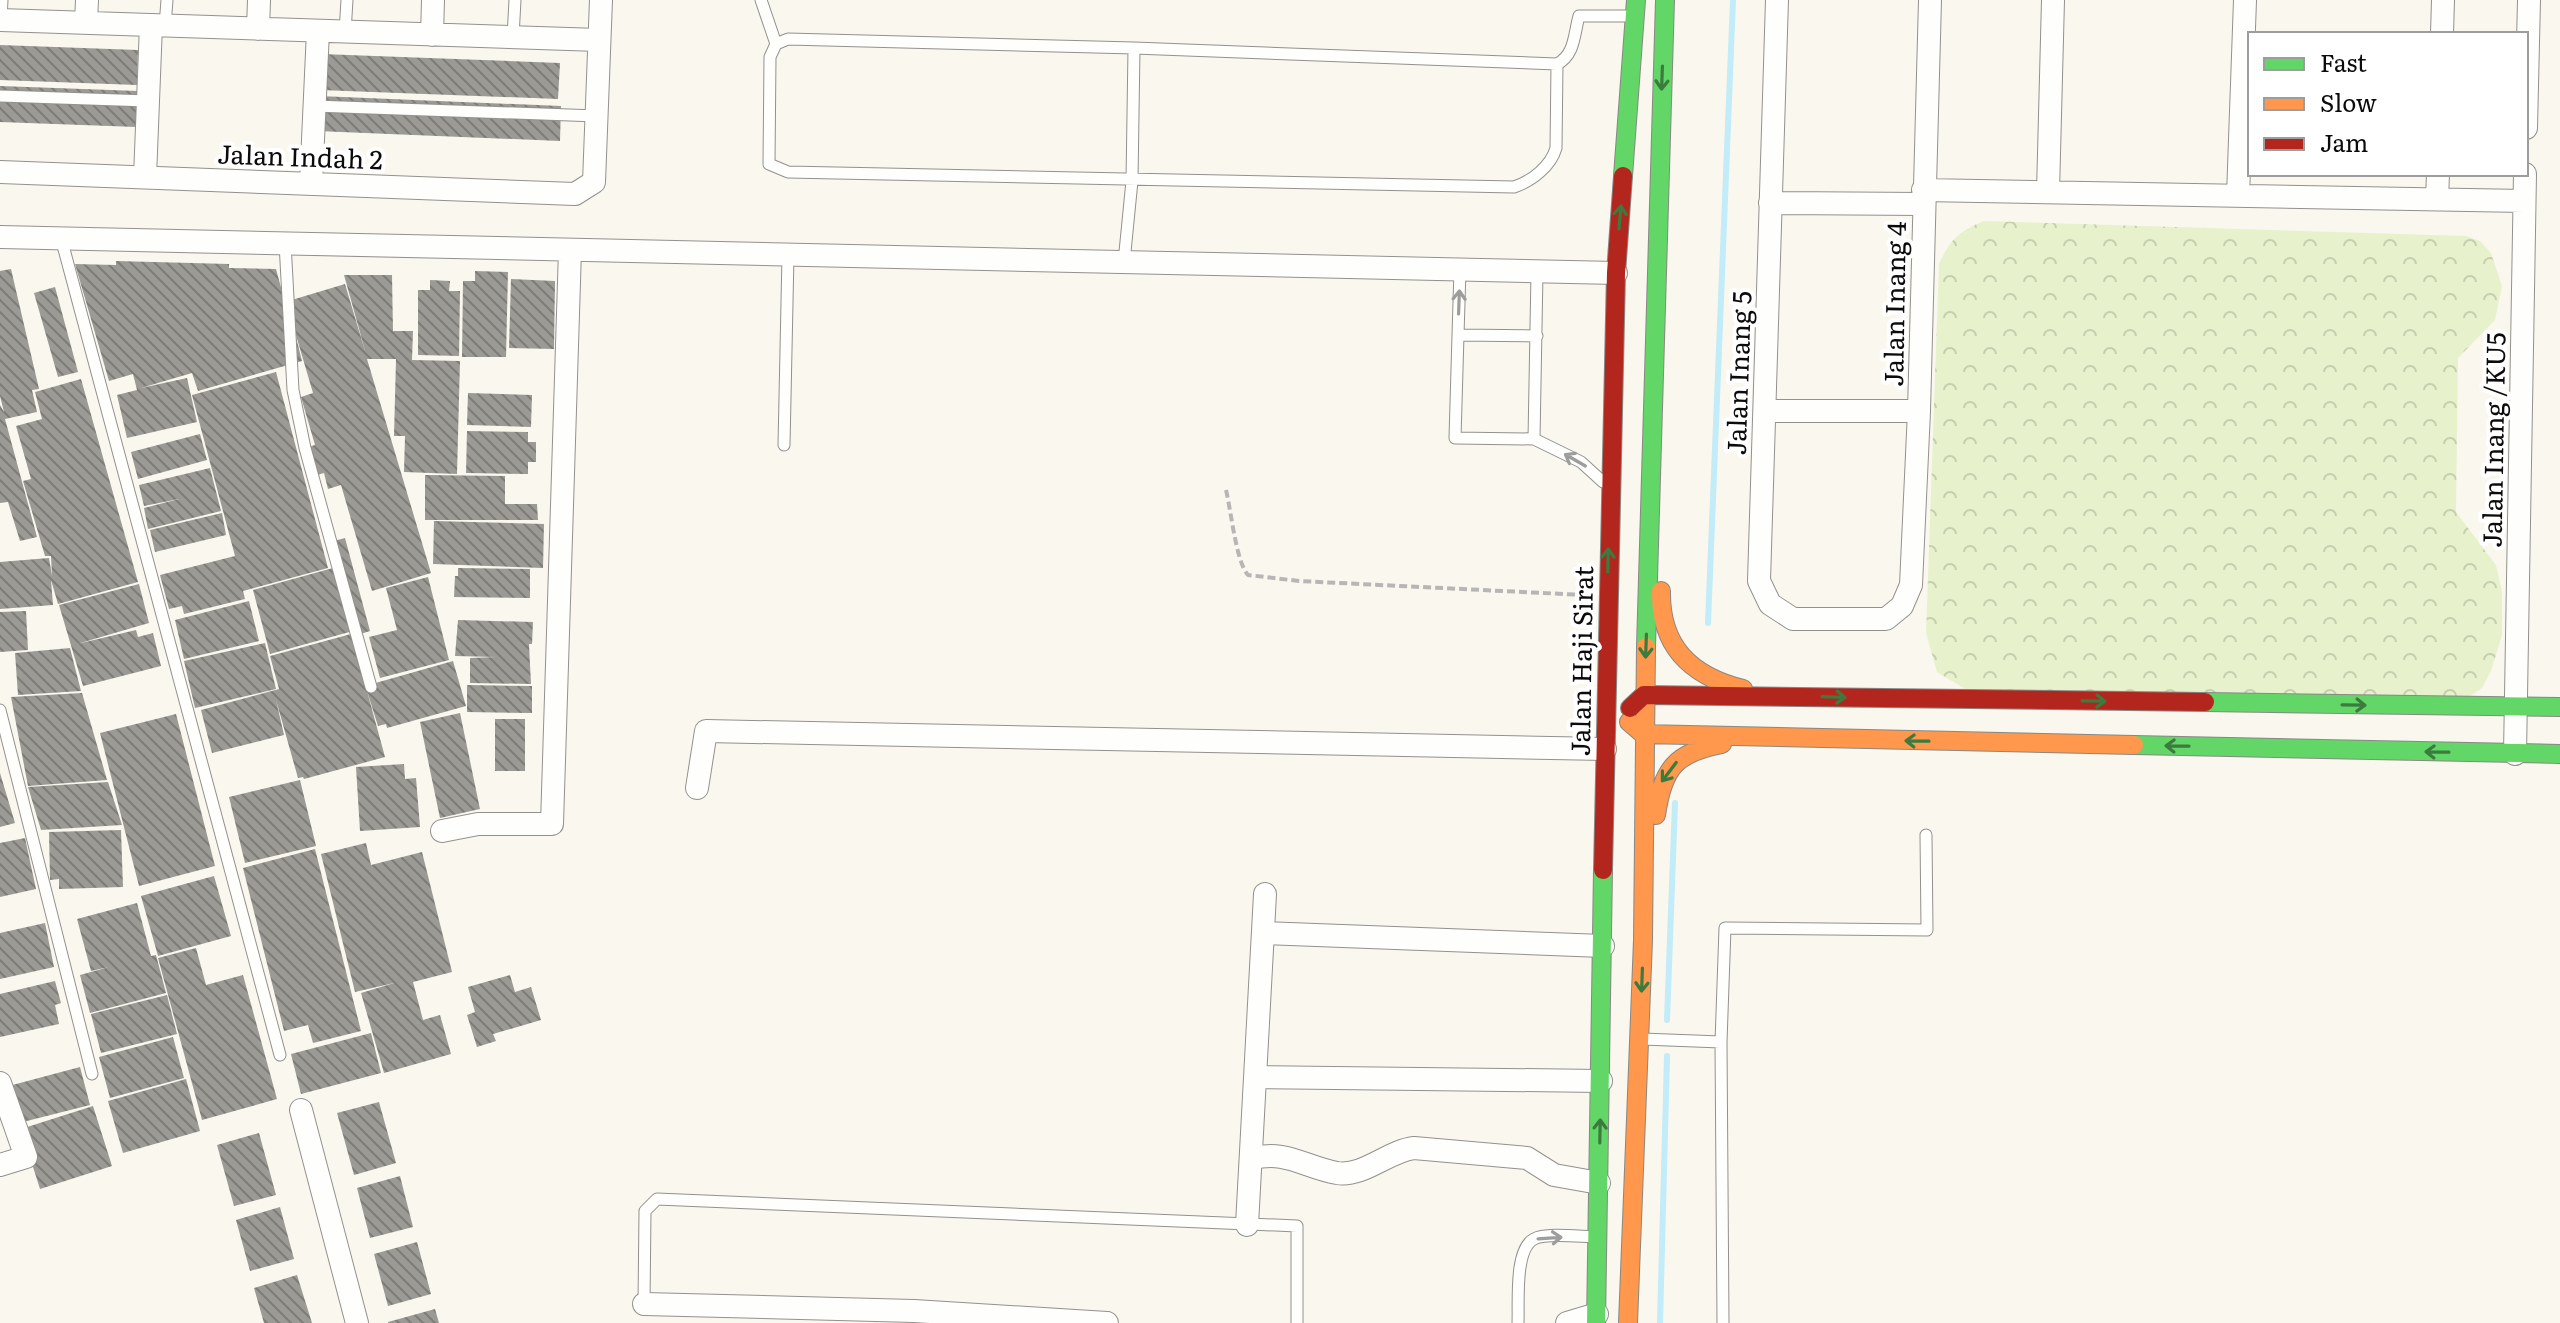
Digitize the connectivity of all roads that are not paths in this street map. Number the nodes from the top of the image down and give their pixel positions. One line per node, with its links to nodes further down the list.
1 (87, 0): 18 (street)
2 (167, 0): 19 (lane)
3 (259, 0): 20 (street)
4 (347, 0): 22 (lane)
5 (433, 0): 24 (street)
6 (515, 0): 25 (lane)
7 (601, 0): 26 (street)
8 (761, 0): 28 (lane)
9 (1665, 0): 41 (main road, one-way to 41)
10 (1777, 0): 47 (street, Jalan Inang 5)
11 (1930, 0): 44 (street, Jalan Inang 4)
12 (2053, 0): 42 (street)
13 (2245, 0): 43 (street)
14 (2443, 0): 23 (street)
15 (2529, 0): 27 (street)
16 (1636, 8): 30 (lane); 56 (main road, Jalan Haji Sirat, one-way to 16)
17 (1, 13): 18 (street)
18 (86, 23): 19 (street)
19 (158, 26): 20 (street); 32 (street)
20 (258, 29): 21 (street)
21 (318, 31): 22 (street); 33 (street)
22 (345, 32): 24 (street)
23 (2442, 32)
24 (432, 35): 25 (street)
25 (513, 37): 26 (street)
26 (599, 40): 34 (street)
27 (2528, 43)
28 (776, 44): 29 (lane); 39 (lane)
29 (1134, 48): 30 (lane); 39 (lane)
30 (1557, 64): 39 (lane)
31 (0, 96): 32 (lane)
32 (148, 101): 38 (street)
33 (314, 106): 34 (lane); 40 (street)
34 (597, 116): 40 (street, Jalan Indah 2)
35 (0, 172): 38 (street, Jalan Indah 2)
36 (2438, 176): 45 (street)
37 (2525, 176): 46 (street, Jalan Inang /KU5)
38 (145, 177): 40 (street, Jalan Indah 2)
39 (1132, 181): 53 (lane)
40 (311, 183)
41 (1659, 185): 67 (main road, one-way to 67); 68 (main road)
42 (2048, 192): 43 (street); 44 (street)
43 (2238, 196): 45 (street)
44 (1923, 197): 47 (street); 60 (street, Jalan Inang 4)
45 (2437, 199): 46 (street)
46 (2524, 201): 69 (street, Jalan Inang /KU5)
47 (1770, 203): 59 (street, Jalan Inang 5)
48 (0, 237): 49 (street)
49 (61, 238): 50 (street); 87 (lane)
50 (285, 243): 51 (street); 66 (lane)
51 (570, 250): 52 (street); 79 (street)
52 (788, 255): 53 (street); 62 (lane)
53 (1124, 262): 54 (street)
54 (1460, 270): 55 (street); 57 (lane, one-way to 54)
55 (1537, 272): 56 (street); 58 (lane)
56 (1616, 273): 63 (main road, Jalan Haji Sirat)
57 (1458, 335): 58 (lane); 61 (lane)
58 (1537, 336): 61 (lane)
59 (1765, 411): 60 (street); 65 (street, Jalan Inang 5)
60 (1919, 411): 65 (street, Jalan Inang 4)
61 (1534, 439): 63 (lane, one-way to 61)
62 (784, 445)
63 (1609, 489): 64 (main road, Jalan Haji Sirat, one-way to 63)
64 (1607, 596): 72 (main road); 75 (main road, Jalan Haji Sirat)
65 (1902, 606)
66 (371, 687)
67 (1644, 695): 68 (main road); 72 (main road); 73 (main road)
68 (1785, 696): 69 (main road, one-way to 69)
69 (2516, 707): 70 (main road); 76 (street, Jalan Inang /KU5)
70 (2560, 707)
71 (0, 710): 88 (lane)
72 (1627, 715): 73 (main road); 90 (main road)
73 (1643, 734): 74 (main road); 83 (main road)
74 (1765, 738): 76 (main road, one-way to 74); 83 (main road, one-way to 83)
75 (1605, 749): 78 (street); 84 (main road, Jalan Haji Sirat)
76 (2515, 754): 77 (main road)
77 (2560, 754)
78 (697, 788)
79 (442, 831)
80 (1926, 835): 86 (lane)
81 (1265, 894): 82 (street)
82 (1263, 933): 84 (street); 89 (street)
83 (1643, 940): 85 (main road, one-way to 85)
84 (1603, 946): 90 (main road, Jalan Haji Sirat)
85 (1640, 1039): 86 (lane); 92 (main road)
86 (1721, 1042): 108 (lane)
87 (280, 1055)
88 (92, 1074)
89 (1256, 1077): 90 (street); 94 (street)
90 (1601, 1081): 96 (main road, Jalan Haji Sirat, one-way to 90)
91 (0, 1083): 95 (street)
92 (1638, 1095): 101 (main road); 107 (main road)
93 (301, 1110): 102 (street)
94 (1251, 1159): 96 (street); 97 (street)
95 (0, 1165)
96 (1599, 1183): 98 (main road, Jalan Haji Sirat)
97 (1247, 1225): 99 (lane); 104 (lane)
98 (1598, 1237): 101 (main road, Jalan Haji Sirat); 105 (lane, one-way to 98)
99 (644, 1304): 100 (street)
100 (914, 1317): 103 (street)
101 (1597, 1318): 106 (street)
102 (357, 1323)
103 (1107, 1323)
104 (1297, 1323)
105 (1518, 1323)
106 (1567, 1323)
107 (1628, 1323)
108 (1723, 1323)

